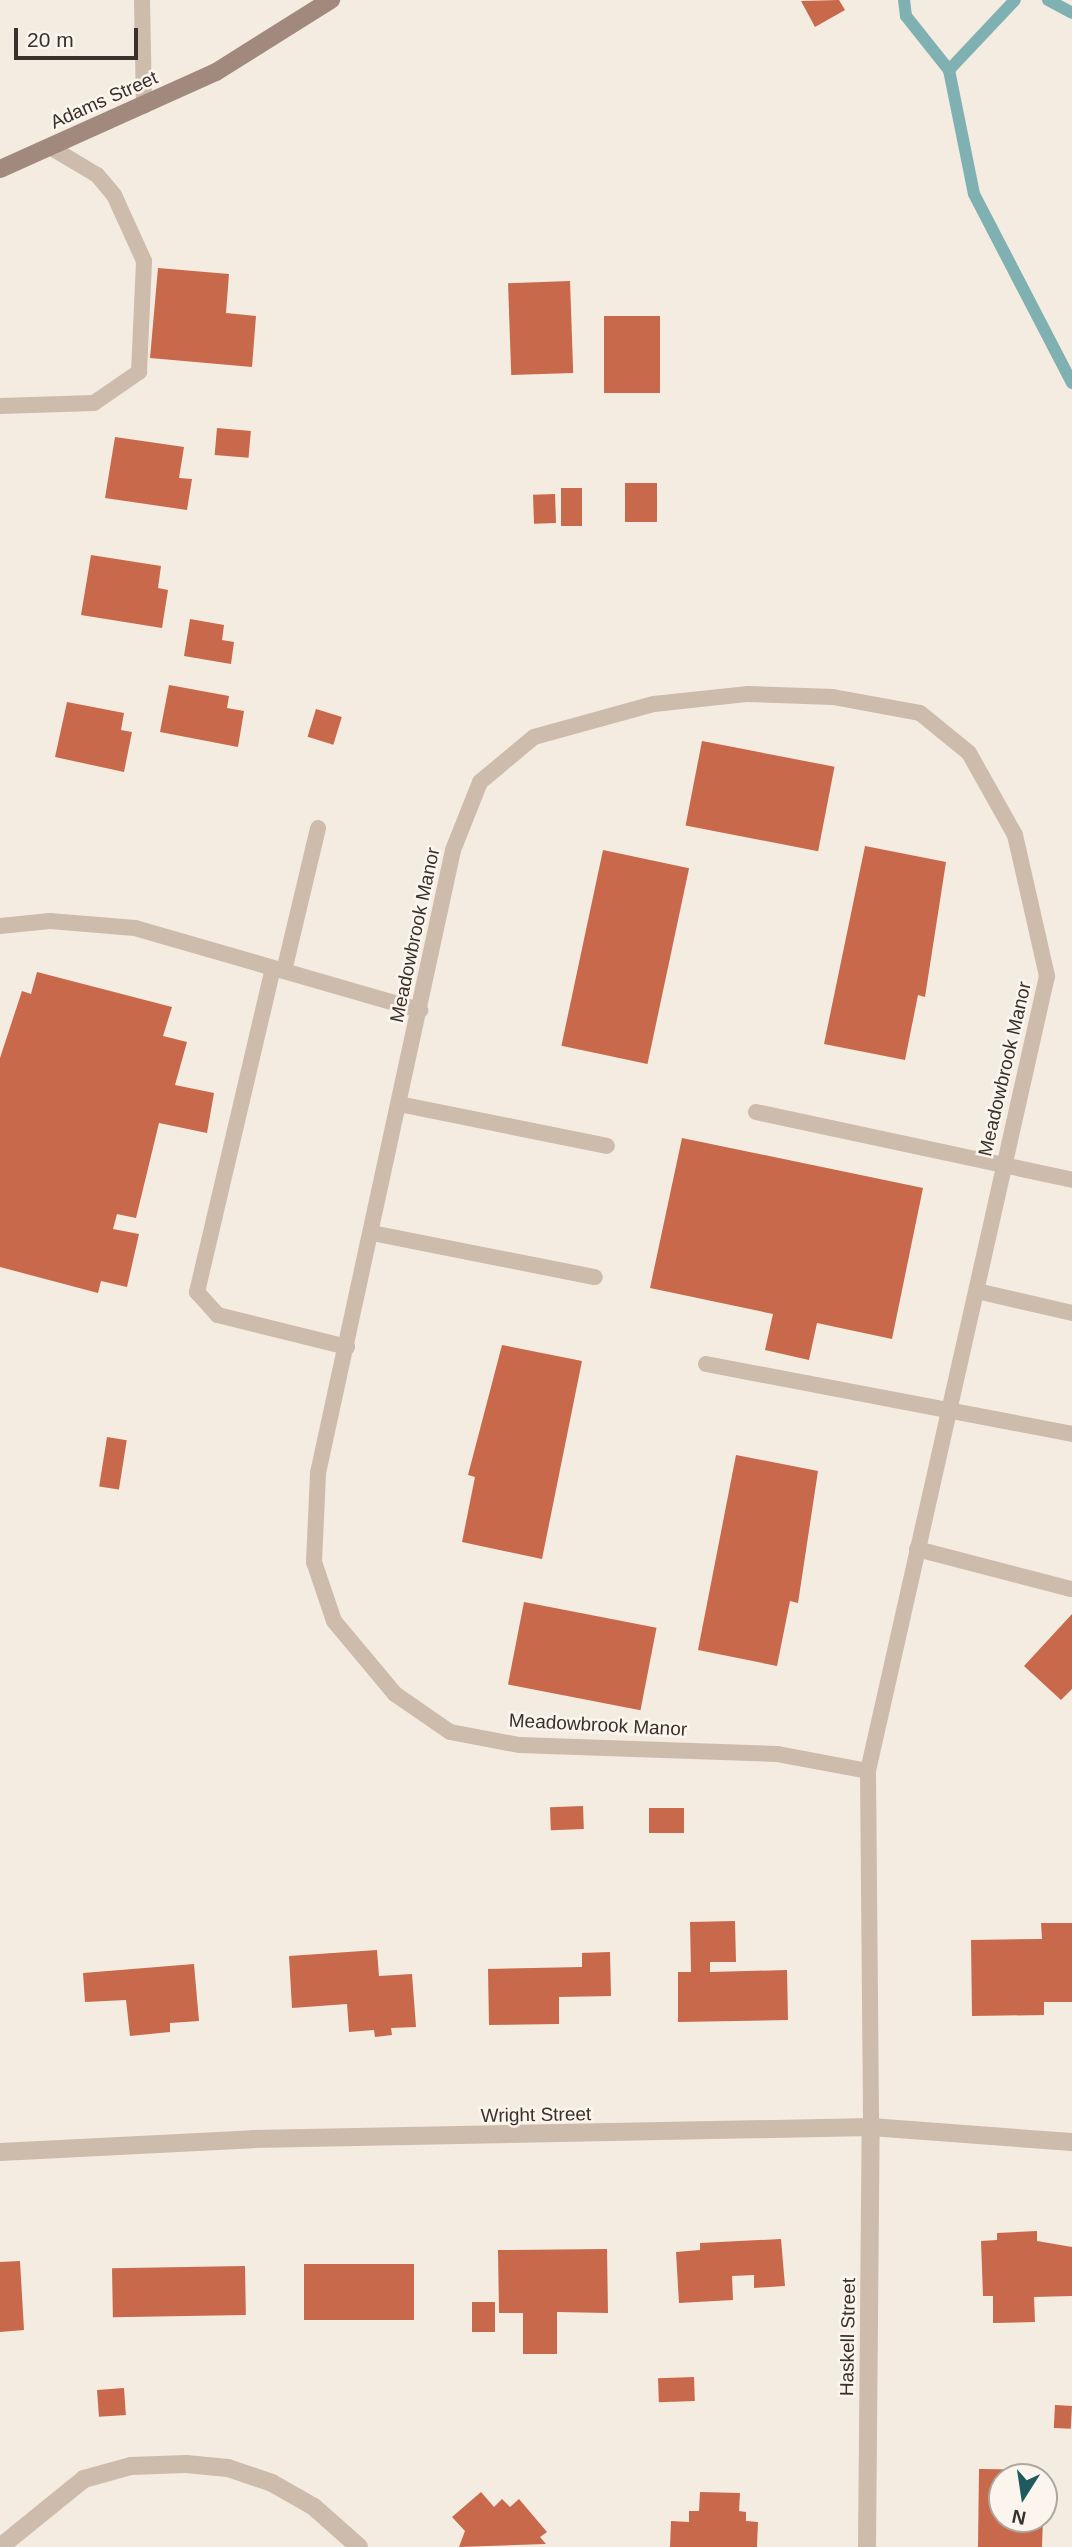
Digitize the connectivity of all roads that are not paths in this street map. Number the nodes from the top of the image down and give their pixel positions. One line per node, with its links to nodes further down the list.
1 (142, 0): 3 (lane)
2 (331, 0): 3 (street, Adams Street)
3 (144, 106): 4 (street, Adams Street)
4 (50, 147): 5 (street, Adams Street); 6 (lane)
5 (0, 169)
6 (0, 405)
7 (318, 828): 9 (lane)
8 (0, 926): 9 (lane)
9 (279, 969): 10 (lane); 20 (lane)
10 (420, 1010): 11 (lane, Meadowbrook Manor); 14 (lane, Meadowbrook Manor)
11 (399, 1104): 13 (lane); 16 (lane, Meadowbrook Manor)
12 (756, 1112): 14 (lane)
13 (607, 1146)
14 (1005, 1164): 15 (lane); 18 (lane, Meadowbrook Manor)
15 (1072, 1180)
16 (372, 1233): 17 (lane); 20 (lane, Meadowbrook Manor)
17 (595, 1277)
18 (976, 1291): 19 (lane); 22 (lane, Meadowbrook Manor)
19 (1072, 1313)
20 (347, 1347): 26 (lane, Meadowbrook Manor)
21 (706, 1364): 22 (lane)
22 (949, 1413): 23 (lane); 24 (lane, Meadowbrook Manor)
23 (1072, 1434)
24 (917, 1549): 25 (lane); 26 (lane, Meadowbrook Manor)
25 (1071, 1589)
26 (868, 1771): 27 (lane, Meadowbrook Manor)
27 (871, 2127): 28 (street, Wright Street); 29 (street, Wright Street); 32 (street, Haskell Street)
28 (1072, 2142)
29 (0, 2152)
30 (0, 2547): 31 (street)
31 (359, 2547)
32 (867, 2547)

